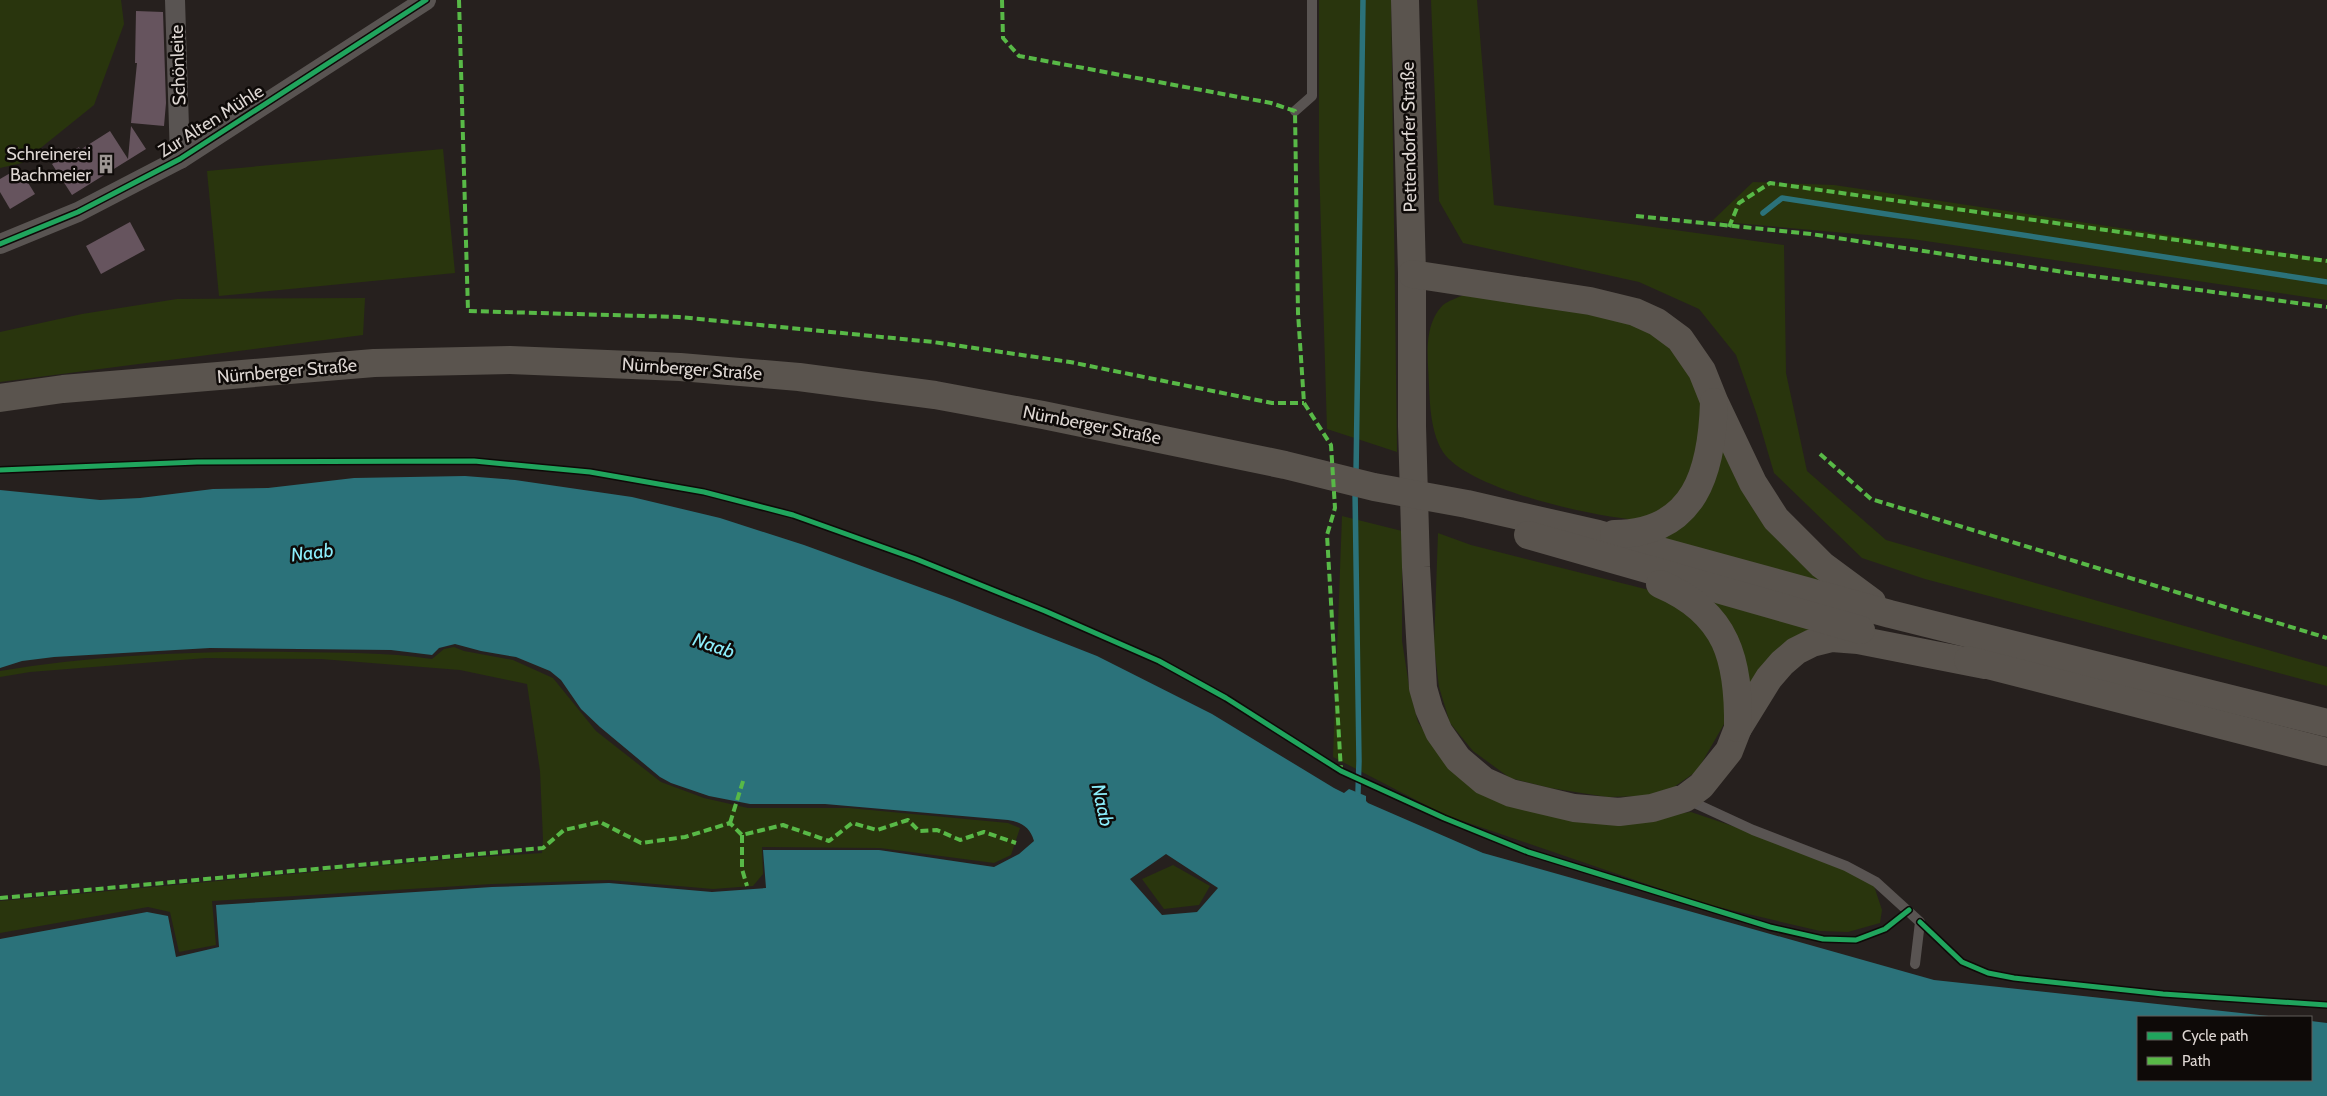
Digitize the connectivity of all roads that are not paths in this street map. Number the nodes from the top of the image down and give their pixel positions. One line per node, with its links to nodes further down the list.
1 (175, 0): 6 (street, Schönleite)
2 (426, 0): 6 (street, Zur Alten Mühle)
3 (1312, 0): 5 (lane)
4 (1405, 0): 8 (main road, Pettendorfer Straße)
5 (1295, 111)
6 (180, 160): 7 (street, Zur Alten Mühle)
7 (0, 244)
8 (1412, 274): 10 (main road); 19 (main road, Pettendorfer Straße)
9 (0, 398): 11 (main road, Nürnberger Straße)
10 (1714, 401): 12 (main road); 14 (main road)
11 (1374, 486): 12 (main road); 13 (main road)
12 (1598, 534): 14 (main road)
13 (1568, 548): 15 (main road); 17 (main road)
14 (1890, 614): 16 (main road)
15 (1986, 665): 17 (main road); 18 (main road)
16 (2327, 723)
17 (1738, 728): 19 (main road)
18 (2327, 752)
19 (1685, 798): 20 (lane)
20 (1915, 964)

